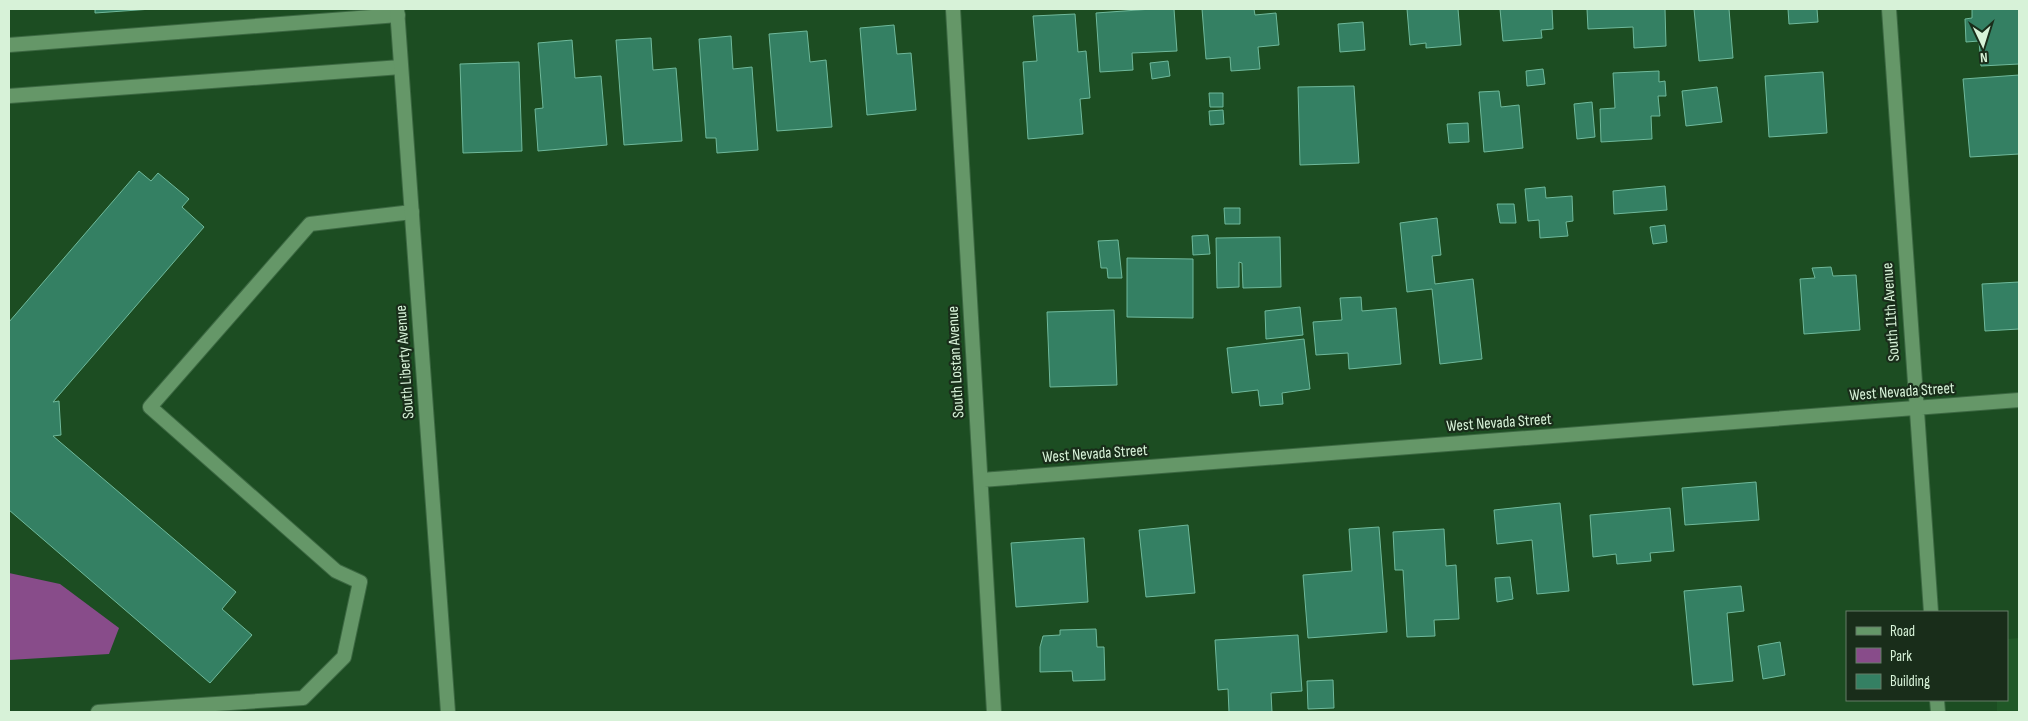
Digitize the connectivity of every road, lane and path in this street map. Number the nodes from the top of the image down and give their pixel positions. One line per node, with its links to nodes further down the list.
1 (953, 9): 10 (street, South Lostan Avenue)
2 (1888, 9): 9 (street, South 11th Avenue)
3 (397, 12): 4 (street); 5 (street, South Liberty Avenue)
4 (9, 45)
5 (401, 67): 6 (street); 7 (street, South Liberty Avenue)
6 (9, 96)
7 (412, 212): 12 (street); 13 (street, South Liberty Avenue)
8 (2019, 400): 9 (street, West Nevada Street)
9 (1915, 408): 10 (street, West Nevada Street); 11 (street, South 11th Avenue)
10 (980, 480): 14 (street, South Lostan Avenue)
11 (1930, 611)
12 (98, 712)
13 (448, 712)
14 (994, 712)

